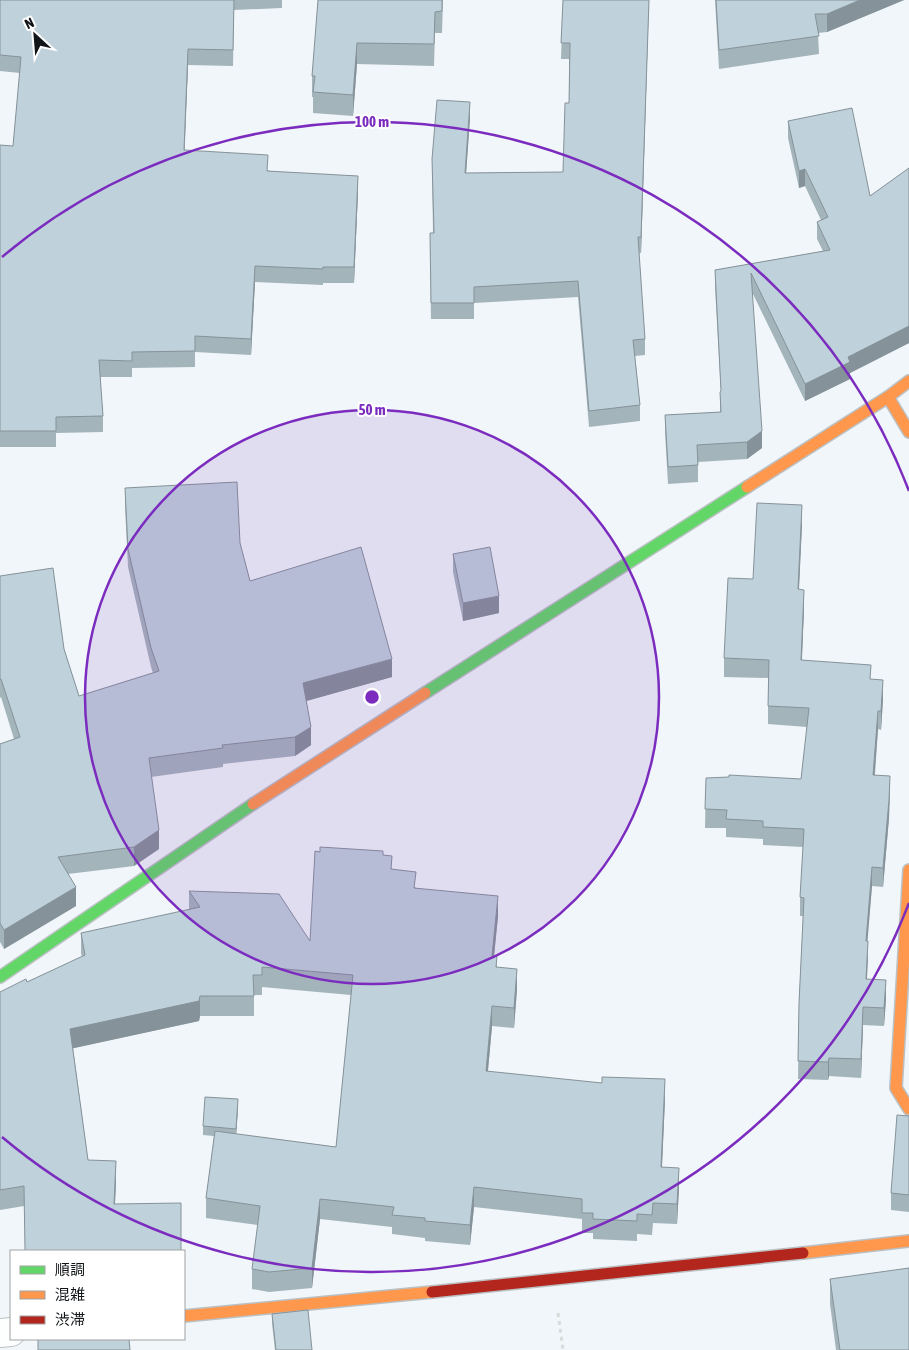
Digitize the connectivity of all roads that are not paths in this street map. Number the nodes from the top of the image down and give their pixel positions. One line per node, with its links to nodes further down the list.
1 (909, 381): 2 (street)
2 (888, 397): 3 (street); 5 (street)
3 (909, 432)
4 (909, 870): 6 (street)
5 (0, 977)
6 (909, 1110)
7 (909, 1241): 8 (street)
8 (185, 1316)

